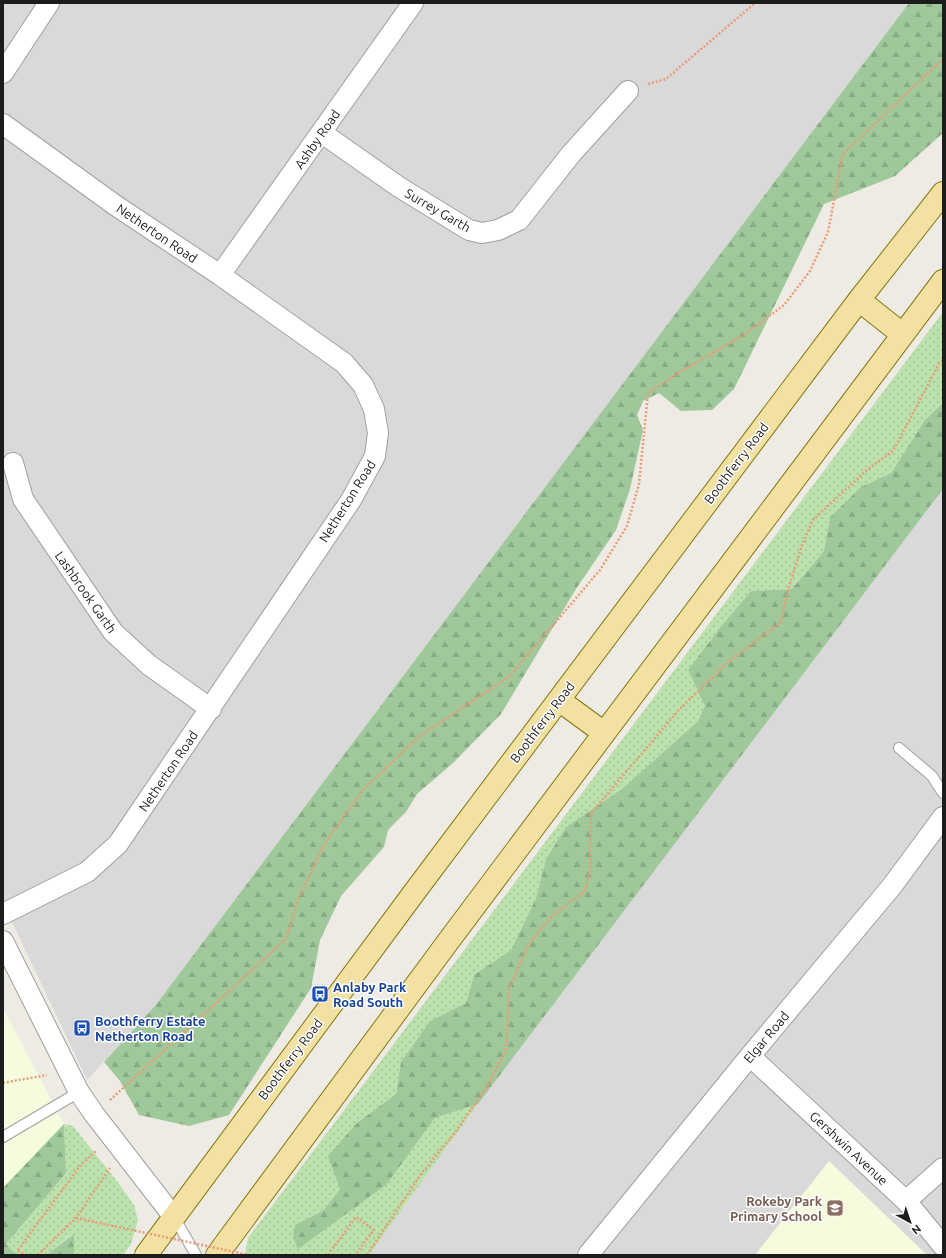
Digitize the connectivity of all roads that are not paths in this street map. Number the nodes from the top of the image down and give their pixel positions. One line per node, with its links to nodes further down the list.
1 (49, 3): 3 (street)
2 (413, 3): 6 (street, Ashby Road)
3 (3, 73)
4 (628, 90): 6 (street, Surrey Garth)
5 (3, 124): 8 (street, Netherton Road)
6 (322, 133): 8 (street, Ashby Road)
7 (943, 194): 10 (main road, Boothferry Road)
8 (220, 275): 14 (street, Netherton Road)
9 (943, 281): 11 (main road)
10 (859, 300): 11 (main road); 13 (main road, Boothferry Road)
11 (902, 334): 15 (main road)
12 (13, 463): 14 (street, Lashbrook Garth)
13 (559, 700): 15 (main road); 26 (main road, Boothferry Road)
14 (210, 710): 19 (street, Netherton Road)
15 (604, 733): 30 (main road)
16 (899, 748): 17 (lane)
17 (943, 793)
18 (943, 817): 21 (street, Elgar Road)
19 (3, 914)
20 (3, 941): 22 (street)
21 (750, 1056): 25 (street, Gershwin Avenue); 31 (street, Elgar Road)
22 (79, 1092): 23 (lane); 26 (street)
23 (3, 1137)
24 (943, 1168): 25 (street)
25 (906, 1201): 27 (street, Gershwin Avenue)
26 (173, 1216): 28 (main road, Boothferry Road); 29 (lane)
27 (943, 1246)
28 (146, 1255)
29 (196, 1255)
30 (217, 1255)
31 (588, 1255)

